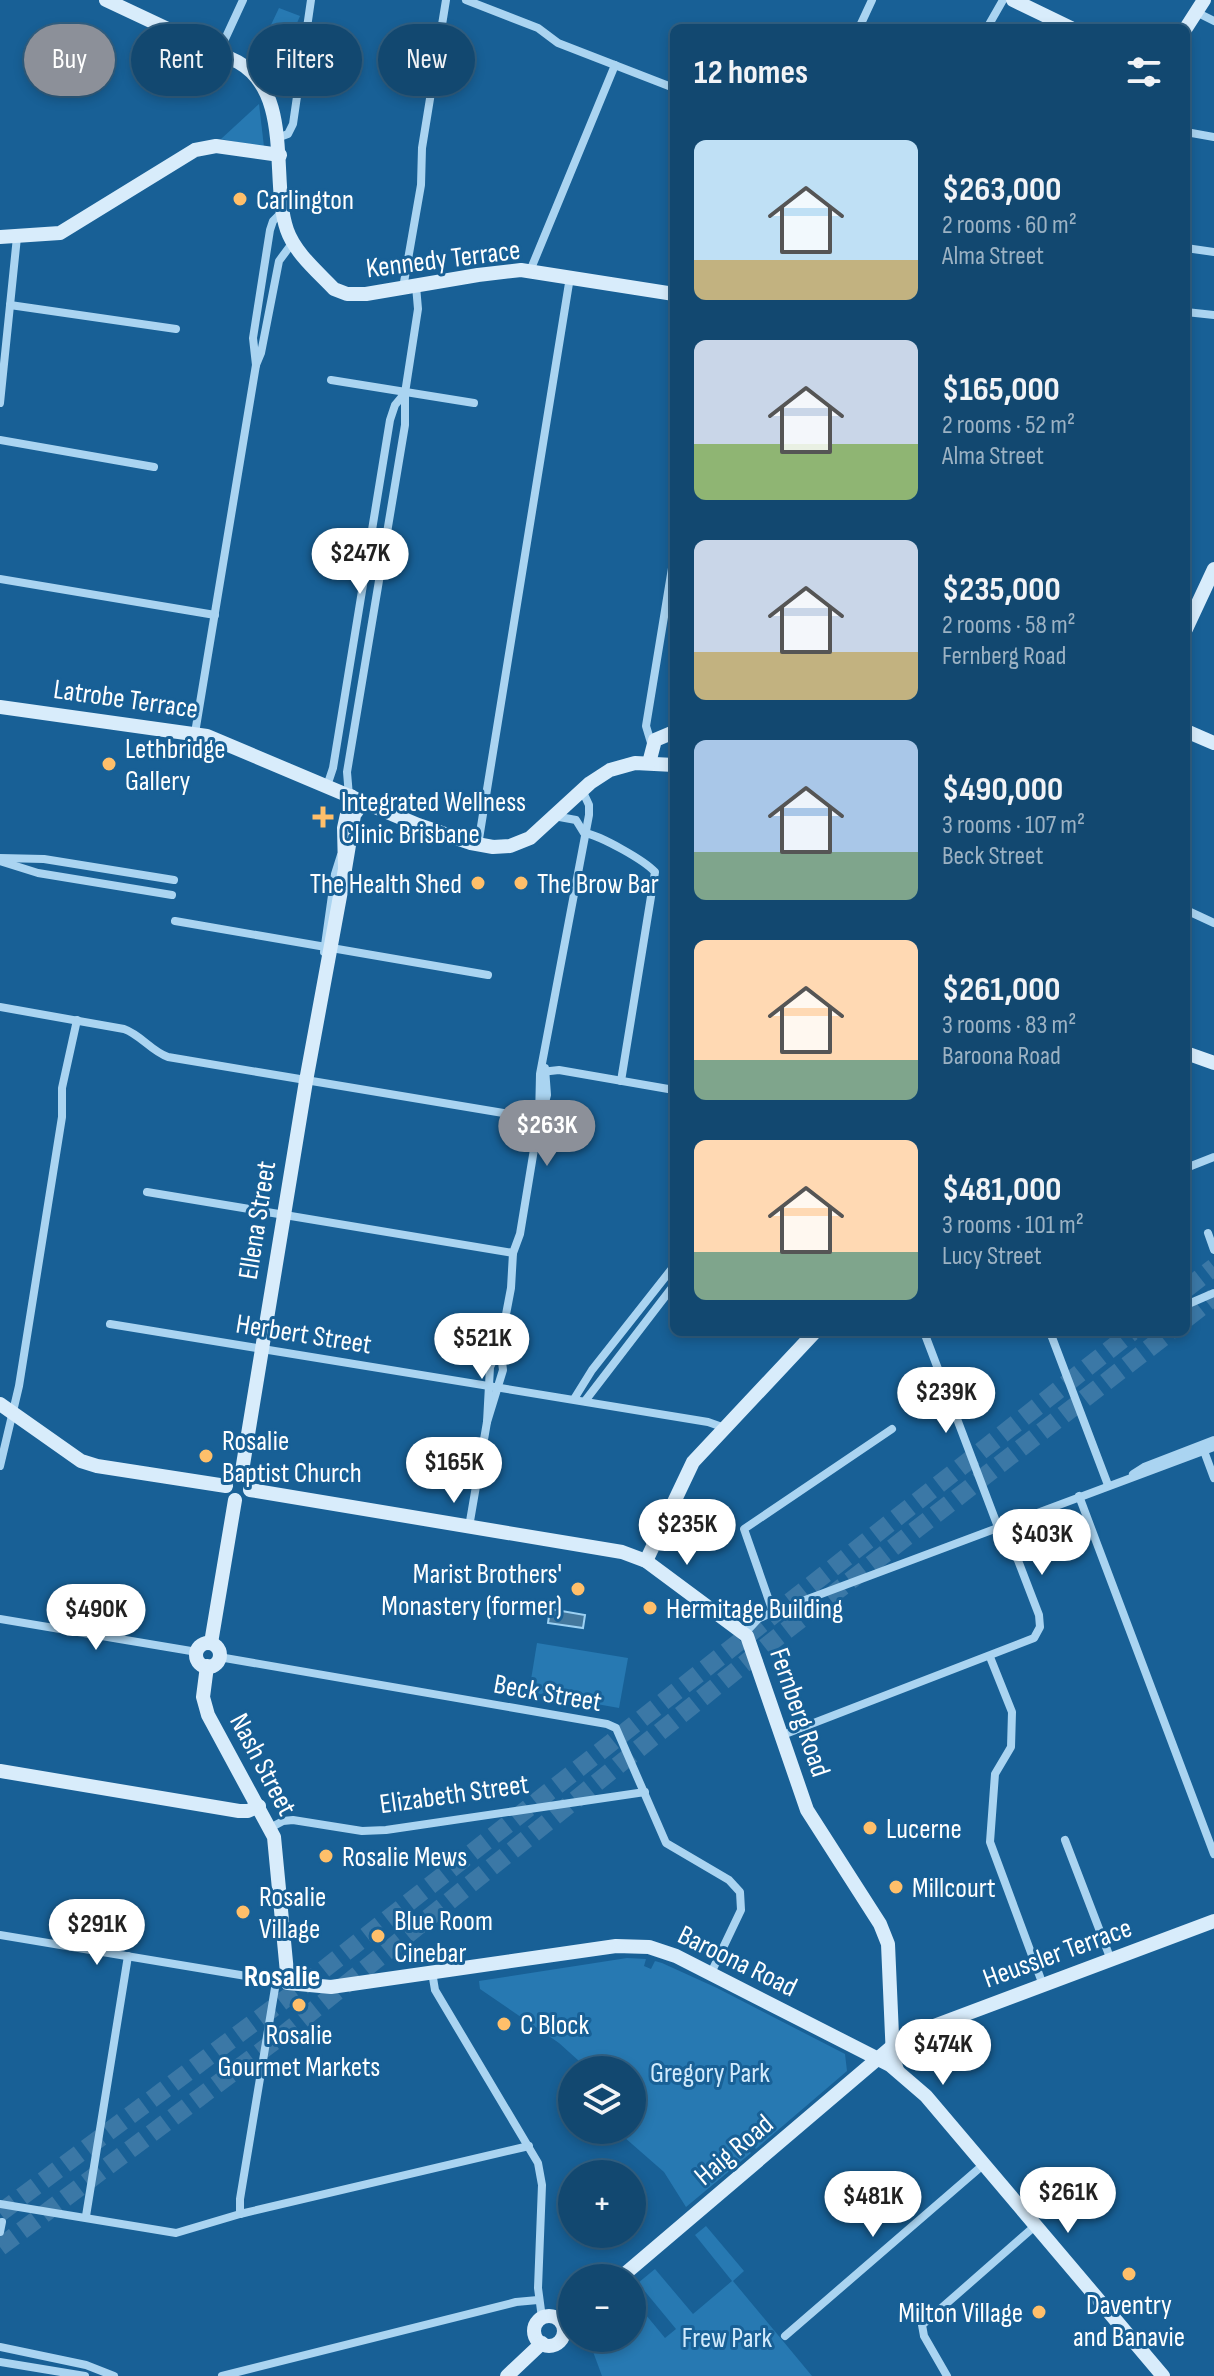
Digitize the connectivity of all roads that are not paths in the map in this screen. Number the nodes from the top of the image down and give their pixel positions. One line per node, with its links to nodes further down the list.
1 (106, 0): 12 (street, Kennedy Terrace)
2 (243, 0): 13 (street)
3 (311, 0): 23 (street)
4 (446, 0): 33 (street)
5 (466, 0): 9 (street)
6 (872, 0): 14 (street)
7 (1003, 0): 15 (street)
8 (1013, 0): 16 (street)
9 (492, 5): 19 (street)
10 (1200, 6): 11 (street); 17 (street)
11 (1214, 21)
12 (158, 24)
13 (232, 24)
14 (861, 24)
15 (989, 24)
16 (1063, 24)
17 (1189, 24)
18 (232, 59): 23 (street, Kennedy Terrace)
19 (615, 65): 20 (street); 31 (street)
20 (670, 86)
21 (1190, 133): 22 (street)
22 (1214, 137)
23 (277, 138): 24 (street, Kennedy Terrace)
24 (280, 155): 25 (street, Kennedy Terrace); 27 (street)
25 (284, 210): 28 (street, Kennedy Terrace); 39 (street)
26 (0, 237): 27 (street)
27 (17, 237): 35 (street)
28 (293, 242): 33 (street, Kennedy Terrace); 39 (street)
29 (1190, 249): 30 (street)
30 (1214, 252)
31 (530, 271): 32 (street, Kennedy Terrace); 33 (street, Kennedy Terrace)
32 (570, 277): 34 (street, Kennedy Terrace); 70 (street)
33 (409, 287): 41 (street)
34 (670, 293)
35 (10, 305): 38 (street); 42 (street)
36 (1190, 312): 37 (street)
37 (1214, 315)
38 (176, 329)
39 (256, 365): 51 (street)
40 (331, 380): 41 (street)
41 (405, 393): 43 (street); 46 (street); 47 (street)
42 (0, 403)
43 (474, 403)
44 (0, 440): 45 (street)
45 (154, 467)
46 (375, 510): 47 (street); 53 (street)
47 (390, 513): 54 (street)
48 (1213, 575): 52 (street)
49 (0, 579): 51 (street)
50 (670, 581): 56 (street)
51 (215, 615): 57 (street)
52 (1190, 625)
53 (351, 655): 54 (street); 64 (street)
54 (367, 658): 66 (street)
55 (0, 707): 57 (street, Latrobe Terrace)
56 (648, 716): 59 (street); 61 (street)
57 (195, 733): 64 (street, Latrobe Terrace)
58 (1190, 733): 60 (street)
59 (670, 735): 61 (street)
60 (1214, 743)
61 (652, 746): 62 (street)
62 (649, 763): 63 (street, Latrobe Terrace); 65 (street, Latrobe Terrace)
63 (670, 765)
64 (327, 786): 66 (street, Latrobe Terrace)
65 (582, 790): 67 (street, Latrobe Terrace); 69 (street)
66 (354, 798): 68 (street, Ellena Street); 70 (street, Latrobe Terrace); 72 (street, Ellena Street)
67 (554, 816): 69 (street); 70 (street, Latrobe Terrace)
68 (344, 832): 72 (street, Ellena Street); 78 (street, Ellena Street)
69 (585, 833): 84 (street); 86 (street)
70 (478, 845)
71 (0, 860): 73 (street); 74 (street)
72 (345, 869): 78 (street, Ellena Street)
73 (174, 880)
74 (172, 895)
75 (1190, 912): 77 (street)
76 (175, 921): 78 (street)
77 (1214, 923)
78 (328, 947): 79 (street); 85 (street, Ellena Street)
79 (488, 975)
80 (0, 1007): 81 (street)
81 (77, 1020): 85 (street); 108 (street)
82 (1190, 1054): 83 (street)
83 (1214, 1062)
84 (543, 1072): 86 (street); 88 (street)
85 (306, 1081): 88 (street); 92 (street, Ellena Street)
86 (621, 1081): 87 (street)
87 (670, 1089)
88 (539, 1119): 95 (street)
89 (1214, 1157): 90 (street)
90 (1190, 1166)
91 (147, 1192): 92 (street)
92 (283, 1215): 95 (street); 104 (street, Ellena Street)
93 (1208, 1233): 94 (street)
94 (1214, 1250)
95 (513, 1253): 105 (street)
96 (670, 1271): 106 (street)
97 (670, 1290): 107 (street)
98 (1214, 1293): 99 (street)
99 (1190, 1303)
100 (110, 1324): 104 (street, Herbert Street)
101 (811, 1336): 109 (street)
102 (926, 1336): 123 (street)
103 (1052, 1336): 118 (street)
104 (261, 1349): 105 (street, Herbert Street); 115 (street, Ellena Street)
105 (493, 1387): 106 (street, Herbert Street); 124 (street)
106 (574, 1399): 107 (street, Herbert Street)
107 (585, 1401): 109 (street, Herbert Street)
108 (6, 1409): 114 (street); 119 (street)
109 (726, 1428): 125 (street)
110 (892, 1429): 126 (street)
111 (1214, 1440): 117 (street)
112 (1214, 1447): 113 (street)
113 (1204, 1451): 116 (street); 117 (street)
114 (0, 1466)
115 (241, 1477): 119 (street); 120 (street)
116 (1214, 1478)
117 (1126, 1479): 118 (street)
118 (1108, 1485): 121 (street)
119 (226, 1486): 122 (street)
120 (250, 1490): 122 (street); 124 (street, Fernberg Road)
121 (1079, 1496): 123 (street); 140 (street)
122 (235, 1500): 129 (street)
123 (1001, 1525): 126 (street); 132 (street)
124 (469, 1527): 125 (street, Fernberg Road)
125 (646, 1561): 128 (street, Fernberg Road)
126 (773, 1612): 128 (street)
127 (0, 1619): 130 (street)
128 (745, 1633): 134 (street, Fernberg Road)
129 (211, 1643): 130 (street); 131 (street)
130 (197, 1652): 133 (street)
131 (219, 1657): 133 (street); 136 (street, Beck Street)
132 (990, 1657): 134 (street); 148 (street)
133 (207, 1666): 137 (street, Nash Street)
134 (780, 1736): 149 (street, Fernberg Road)
135 (0, 1771): 137 (street)
136 (645, 1792): 138 (street, Elizabeth Street); 146 (street, Beck Street)
137 (259, 1806): 138 (street, Nash Street)
138 (270, 1828): 147 (street, Nash Street)
139 (1065, 1840): 144 (street)
140 (1214, 1854)
141 (1214, 1921): 144 (street, Heussler Terrace)
142 (0, 1935): 143 (street, Baroona Road)
143 (128, 1956): 147 (street, Baroona Road); 156 (street)
144 (1111, 1960): 148 (street, Heussler Terrace)
145 (432, 1972): 146 (street, Baroona Road); 147 (street, Baroona Road); 152 (street)
146 (711, 1973): 150 (street, Baroona Road)
147 (282, 1983): 155 (street)
148 (1043, 1985): 149 (street, Heussler Terrace)
149 (893, 2047): 150 (street, Heussler Terrace); 151 (street, Fernberg Road)
150 (879, 2059): 151 (street, Baroona Road); 160 (street, Haig Road)
151 (897, 2070): 153 (street, Baroona Road)
152 (529, 2146): 155 (street); 161 (street)
153 (983, 2165): 158 (street, Baroona Road); 164 (street)
154 (0, 2204): 156 (street)
155 (240, 2214): 156 (street)
156 (86, 2216)
157 (2, 2222): 159 (street)
158 (1035, 2226): 173 (street); 174 (street, Baroona Road)
159 (0, 2232)
160 (637, 2264)
161 (538, 2300): 162 (street); 171 (street)
162 (542, 2318): 163 (street); 166 (street)
163 (558, 2318)
164 (785, 2336)
165 (558, 2342): 166 (street)
166 (542, 2343): 172 (street)
167 (0, 2347): 170 (street)
168 (0, 2362): 169 (street)
169 (85, 2376)
170 (114, 2376)
171 (222, 2376)
172 (507, 2376)
173 (947, 2376)
174 (1163, 2376)

